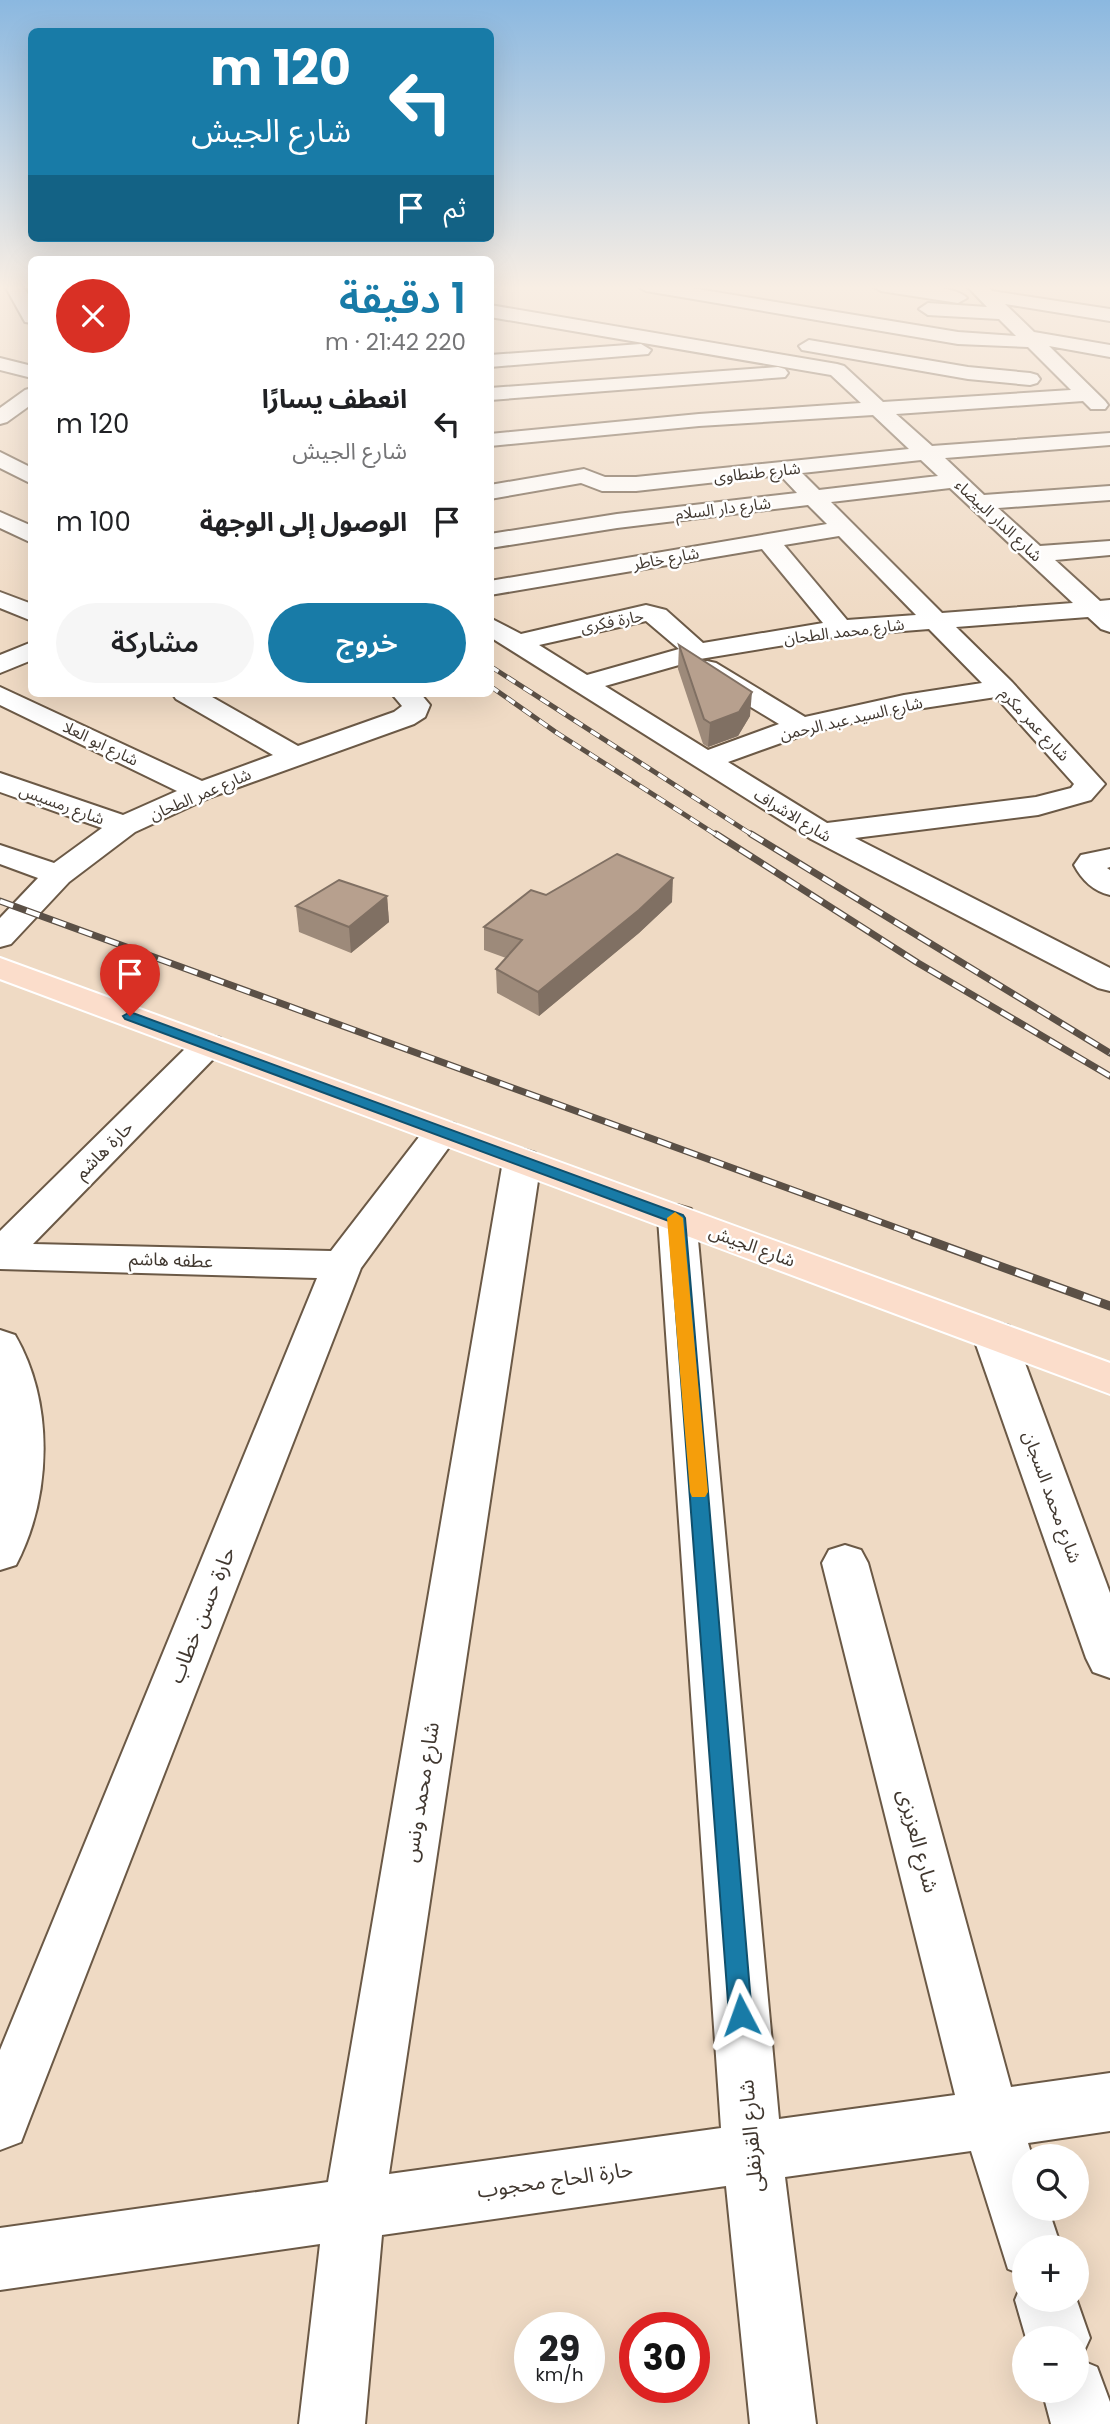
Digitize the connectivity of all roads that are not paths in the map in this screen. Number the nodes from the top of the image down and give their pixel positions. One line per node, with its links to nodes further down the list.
1 (27, 399): 6 (street)
2 (684, 399): 7 (street)
3 (870, 399): 5 (street, شارع الدار البيضاء)
4 (1093, 399): 5 (street)
5 (880, 408): 7 (street); 11 (street, شارع الدار البيضاء)
6 (7, 418)
7 (699, 420): 8 (street)
8 (544, 433): 9 (street); 16 (street)
9 (494, 439)
10 (1110, 439): 11 (street, شارع طنطاوى)
11 (928, 453): 14 (street, شارع طنطاوى); 18 (street, شارع الدار البيضاء)
12 (0, 459): 15 (street)
13 (512, 468): 16 (street, شارع طنطاوى); 19 (street, شارع طنطاوى)
14 (786, 469): 17 (street, شارع طنطاوى); 21 (street, شارع عمر مكرم)
15 (28, 475)
16 (584, 476): 17 (street, شارع طنطاوى)
17 (708, 477): 23 (street)
18 (957, 480): 21 (street, شارع دار السلام); 22 (street, شارع الدار البيضاء)
19 (494, 488)
20 (1110, 493): 22 (street)
21 (817, 497): 23 (street, شارع دار السلام); 25 (street, شارع عمر مكرم)
22 (981, 502): 30 (street, شارع الدار البيضاء)
23 (732, 507): 27 (street, شارع دار السلام)
24 (0, 519): 26 (street)
25 (842, 528): 28 (street, شارع خاطر); 35 (street, شارع عمر مكرم)
26 (28, 534)
27 (494, 540)
28 (767, 541): 31 (street, شارع خاطر); 36 (street)
29 (1110, 548): 30 (street)
30 (1035, 554): 34 (street, شارع الدار البيضاء)
31 (494, 587)
32 (0, 599): 33 (street)
33 (28, 612)
34 (1105, 614): 35 (street, شارع محمد الطحان)
35 (933, 621): 36 (street, شارع محمد الطحان); 43 (street, شارع عمر مكرم)
36 (840, 628): 40 (street, شارع محمد الطحان)
37 (494, 629): 38 (street, شارع الاشراف)
38 (515, 643): 40 (street, حارة فكرى); 42 (street, شارع الاشراف)
39 (28, 652): 41 (street)
40 (691, 654): 42 (street, شارع محمد الطحان); 47 (street)
41 (0, 665)
42 (583, 684): 49 (street, شارع الاشراف)
43 (1002, 688): 47 (street, شارع السيد عبد الرحمن); 53 (street, شارع عمر مكرم)
44 (0, 695): 51 (street, شارع ابو العلا)
45 (193, 697): 48 (street)
46 (409, 697): 48 (street, شارع عمر الطحان)
47 (801, 726): 49 (street, شارع السيد عبد الرحمن)
48 (294, 756): 51 (street, شارع عمر الطحان)
49 (703, 761): 53 (street, شارع الاشراف)
50 (0, 782): 52 (street, شارع رمسيس)
51 (201, 791): 52 (street, شارع عمر الطحان)
52 (124, 826): 56 (street, شارع عمر الطحان)
53 (822, 833): 60 (street, شارع الاشراف)
54 (0, 854): 56 (street)
55 (1110, 858): 57 (street)
56 (58, 875): 58 (street, شارع عمر الطحان)
57 (1110, 886)
58 (0, 937)
59 (0, 968): 61 (main road, شارع الجيش)
60 (1110, 981)
61 (208, 1045): 62 (main road, شارع الجيش); 65 (street, حارة هاشم)
62 (442, 1132): 63 (main road, شارع الجيش); 66 (street, حارة حسن خطاب)
63 (522, 1161): 64 (main road, شارع الجيش); 77 (street, شارع محمد ونس)
64 (677, 1218): 67 (main road, شارع الجيش); 76 (street, شارع القرنفلى)
65 (0, 1255): 66 (street, عطفه هاشم)
66 (342, 1265): 75 (street, حارة حسن خطاب)
67 (994, 1336): 69 (main road, شارع الجيش); 72 (street, شارع محمد السجان)
68 (0, 1345): 70 (street)
69 (1110, 1379)
70 (0, 1552)
71 (845, 1563): 74 (street, شارع العزيزى)
72 (1110, 1658)
73 (1110, 2102): 74 (street, حارة الحاج محجوب)
74 (990, 2119): 76 (street, حارة الحاج محجوب); 78 (street, شارع العزيزى)
75 (0, 2120)
76 (752, 2152): 77 (street, حارة الحاج محجوب); 82 (street, شارع القرنفلى)
77 (354, 2208): 79 (street, حارة الحاج محجوب); 81 (street, شارع محمد ونس)
78 (1026, 2235)
79 (0, 2259)
80 (1078, 2403): 83 (street)
81 (332, 2424)
82 (783, 2424)
83 (1084, 2424)

